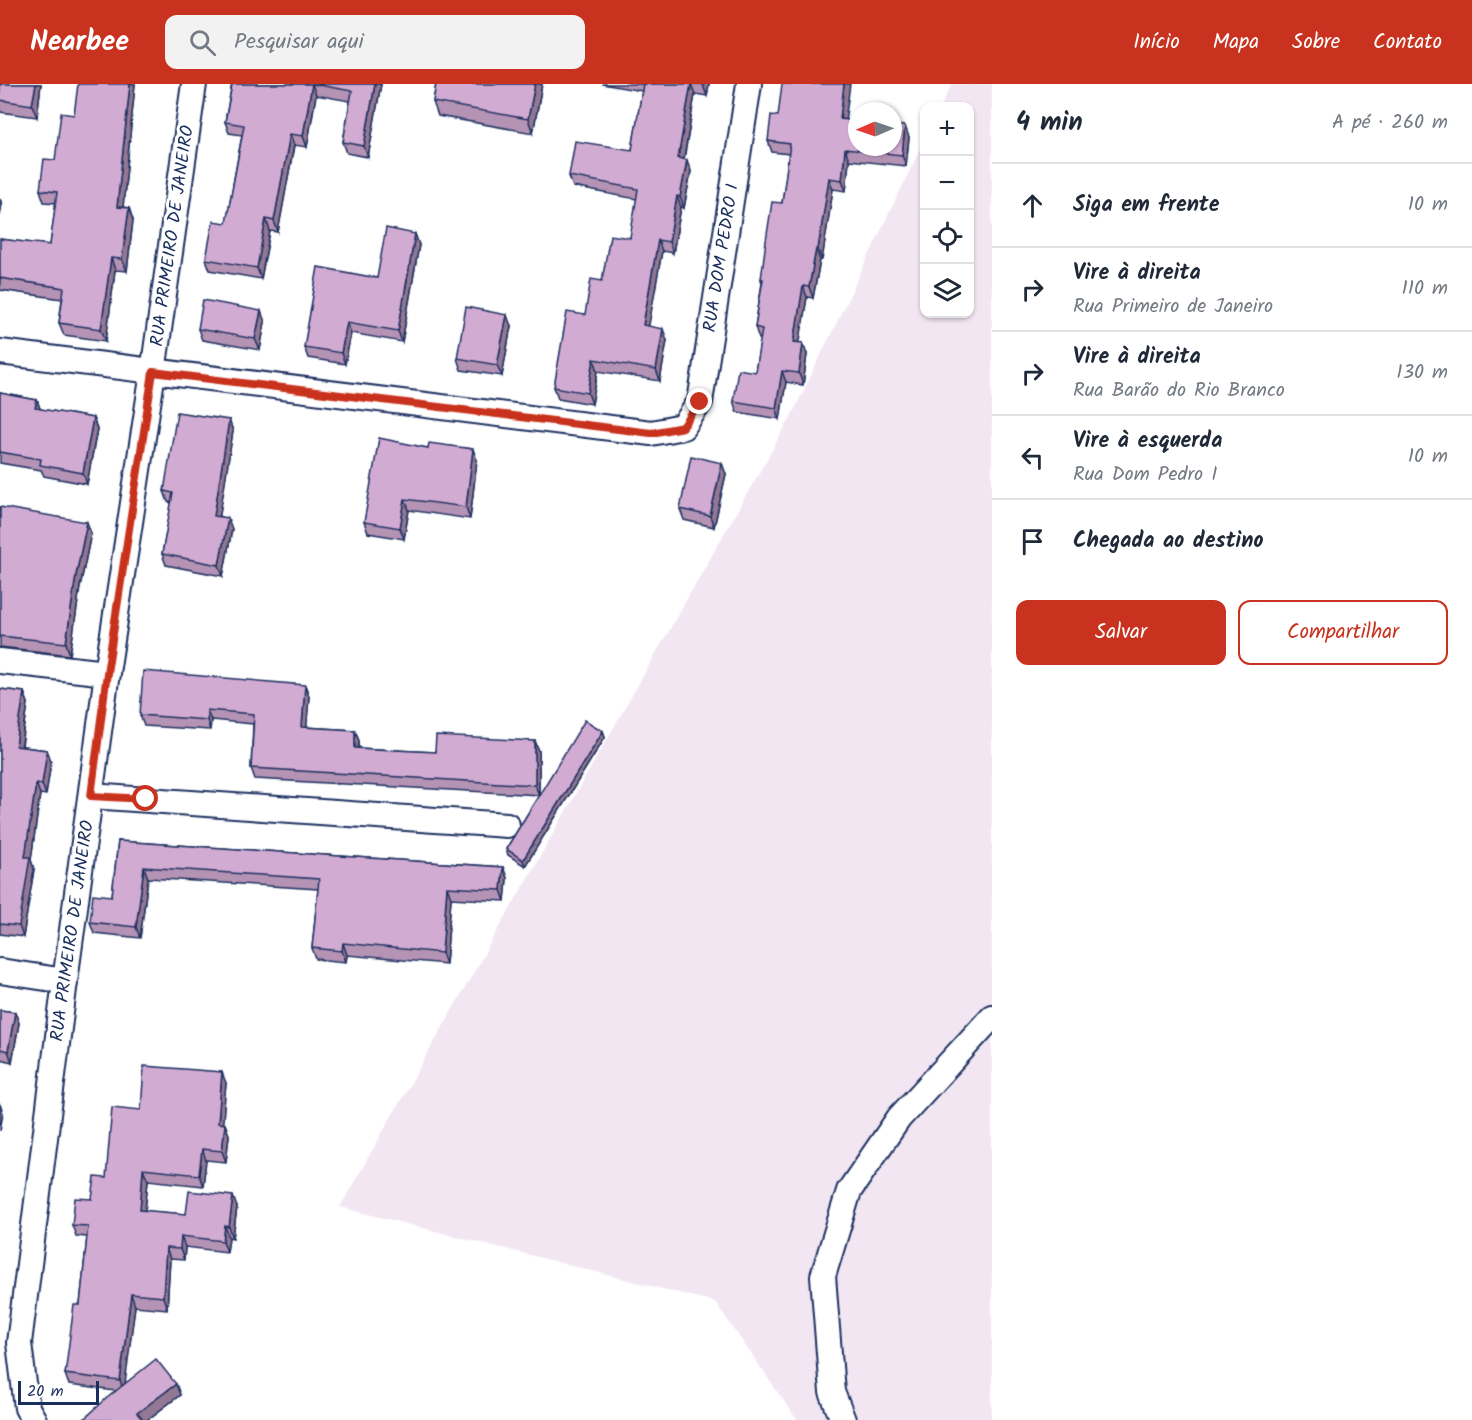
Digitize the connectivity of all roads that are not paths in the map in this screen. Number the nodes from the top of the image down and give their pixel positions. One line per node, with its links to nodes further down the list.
1 (194, 84): 4 (street, RUA PRIMEIRO DE JANEIRO)
2 (749, 84): 4 (street, RUA DOM PEDRO I)
3 (0, 352): 4 (street)
4 (153, 372): 6 (street, RUA PRIMEIRO DE JANEIRO)
5 (0, 661): 6 (street)
6 (107, 673): 7 (street, RUA PRIMEIRO DE JANEIRO)
7 (91, 796): 8 (street); 10 (street, RUA PRIMEIRO DE JANEIRO)
8 (507, 825)
9 (0, 971): 10 (street)
10 (65, 981): 12 (street, RUA PRIMEIRO DE JANEIRO)
11 (992, 1017): 14 (street)
12 (10, 1343): 13 (street, RUA PRIMEIRO DE JANEIRO)
13 (34, 1420)
14 (843, 1420)

